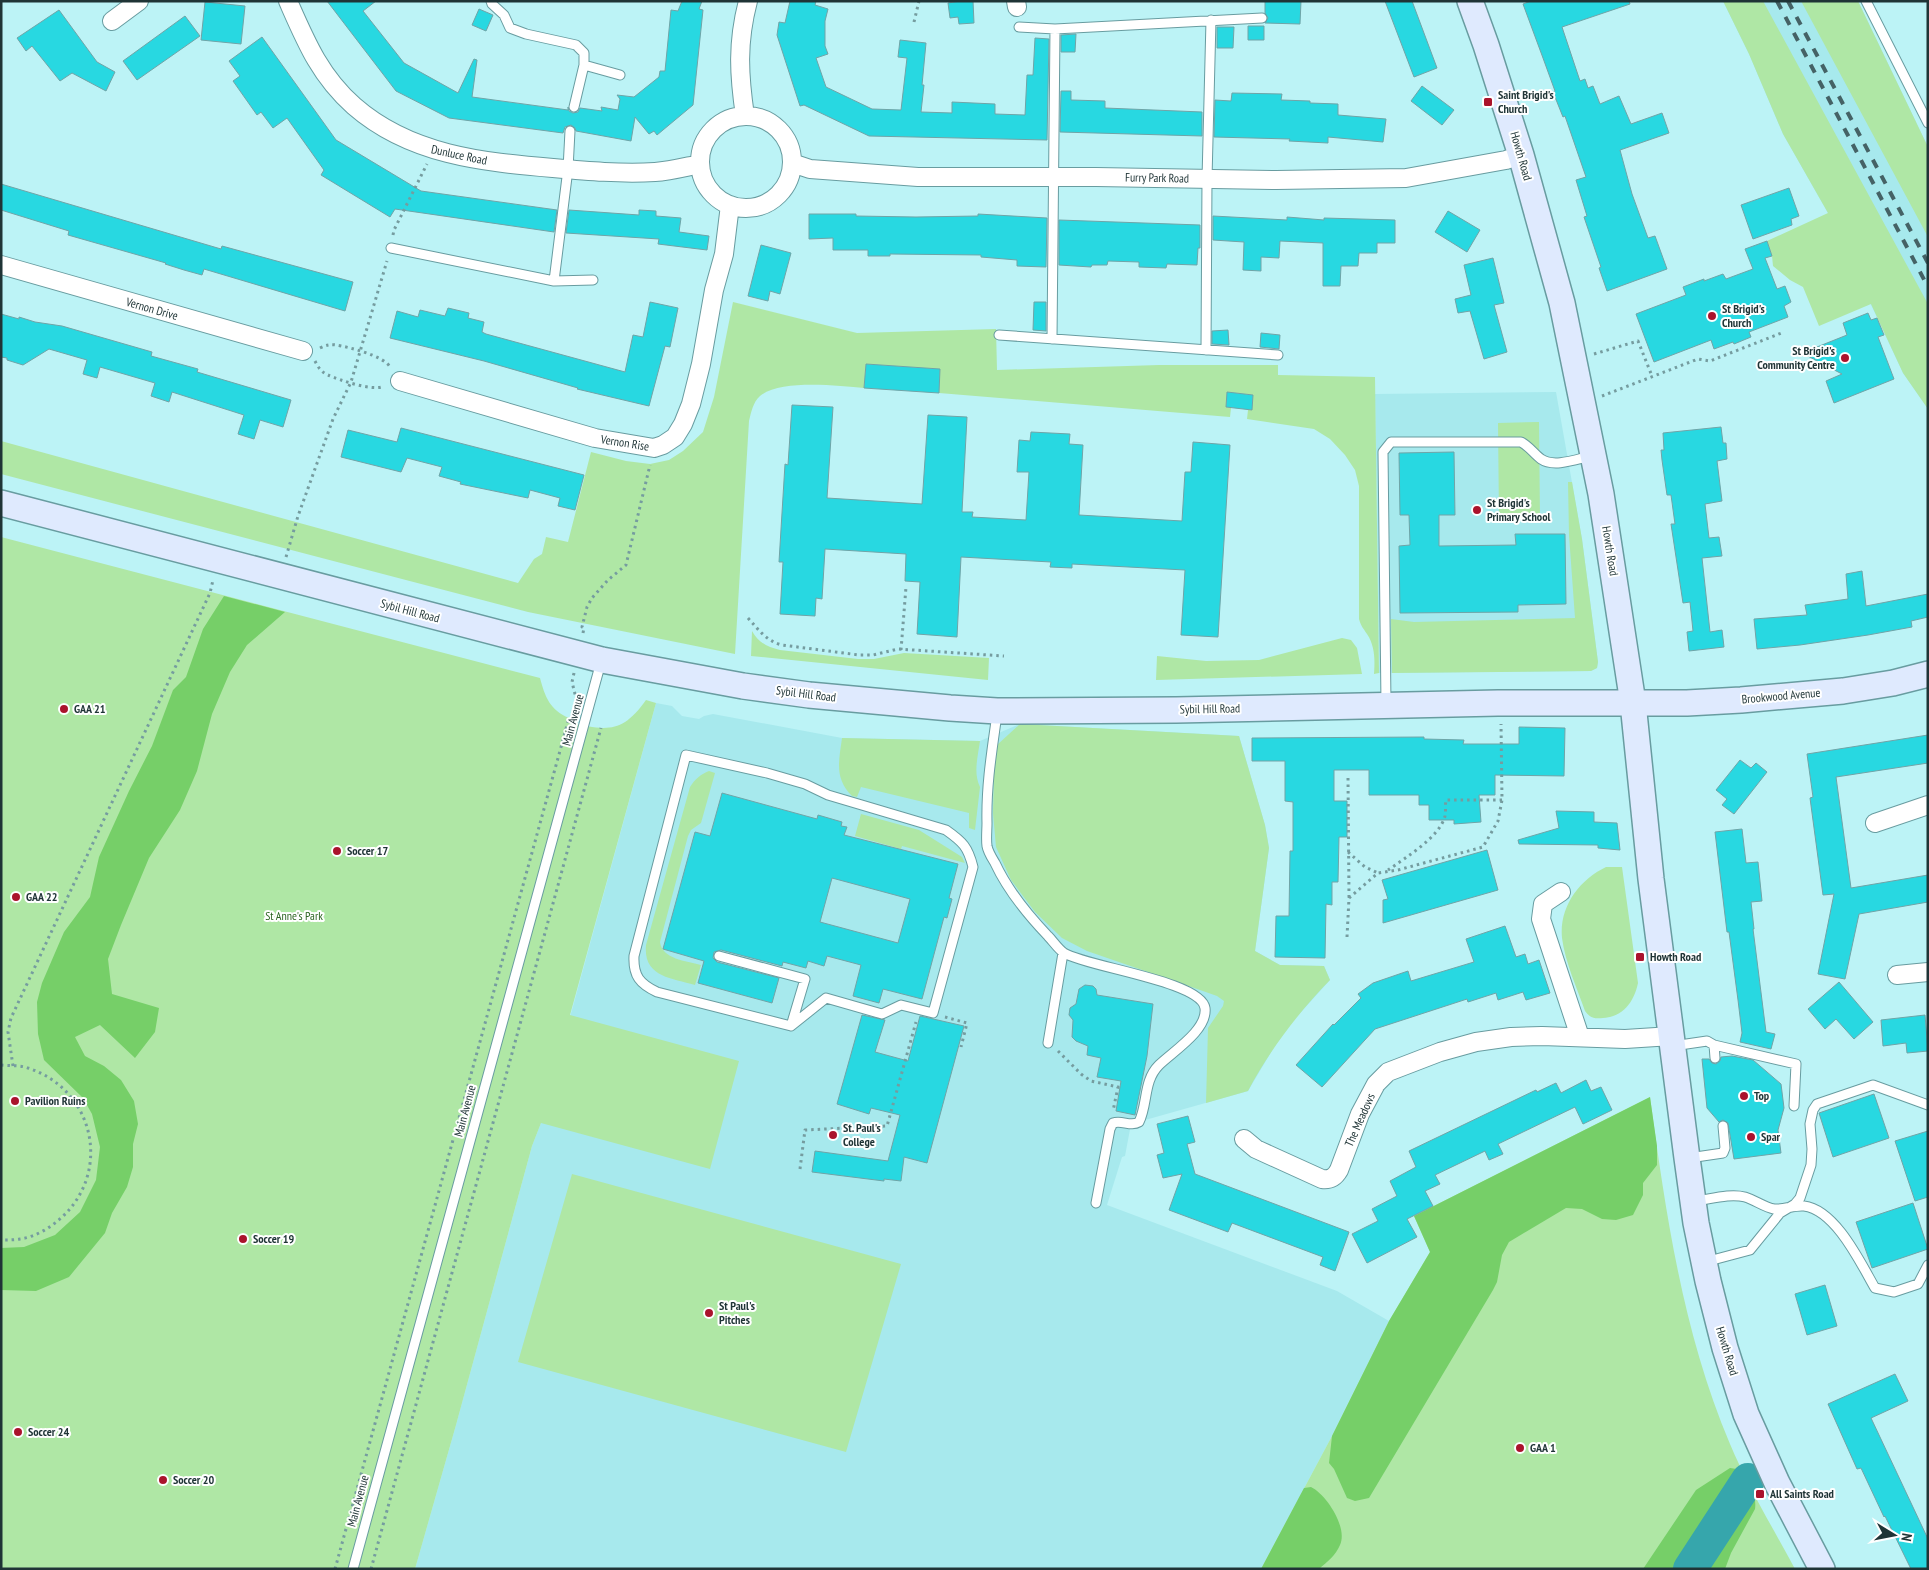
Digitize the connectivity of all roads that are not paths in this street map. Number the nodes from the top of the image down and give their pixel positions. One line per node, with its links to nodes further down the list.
1 (139, 1): 9 (street)
2 (288, 1): 21 (street, Dunluce Road)
3 (491, 1): 12 (lane)
4 (748, 1): 15 (street)
5 (1470, 1): 18 (main road, Howth Road)
6 (1866, 1): 16 (lane)
7 (1262, 18): 8 (lane)
8 (1211, 20): 11 (lane); 23 (lane)
9 (112, 21)
10 (1019, 27): 11 (lane)
11 (1055, 29): 22 (lane)
12 (584, 65): 13 (lane); 14 (lane)
13 (620, 75)
14 (574, 107)
15 (745, 116): 19 (street); 20 (street)
16 (1928, 123)
17 (570, 131): 21 (lane)
18 (1521, 155): 23 (street, Furry Park Road); 35 (main road, Howth Road)
19 (792, 163): 22 (street, Furry Park Road); 24 (street)
20 (700, 164): 21 (street, Dunluce Road); 24 (street)
21 (568, 169): 28 (lane)
22 (1053, 177): 23 (street, Furry Park Road); 30 (lane)
23 (1207, 179): 31 (lane)
24 (730, 205): 34 (street, Vernon Rise)
25 (390, 248): 28 (lane)
26 (1, 266): 32 (street, Vernon Drive)
27 (593, 280): 28 (lane)
28 (554, 281)
29 (999, 336): 30 (lane)
30 (1052, 339): 31 (lane)
31 (1206, 350): 33 (lane)
32 (303, 351)
33 (1278, 355)
34 (400, 381)
35 (1594, 456): 39 (main road, Howth Road); 40 (lane)
36 (1, 503): 37 (main road, Sybil Hill Road)
37 (602, 660): 41 (main road, Sybil Hill Road); 65 (lane, Main Avenue)
38 (1928, 674): 39 (main road, Brookwood Avenue)
39 (1633, 703): 40 (main road, Sybil Hill Road); 51 (main road, Howth Road)
40 (1386, 706): 41 (main road, Sybil Hill Road)
41 (997, 711): 45 (lane)
42 (1928, 805): 43 (street)
43 (1875, 823)
44 (1560, 892): 50 (street)
45 (1063, 953): 52 (lane); 61 (lane)
46 (719, 956): 49 (lane)
47 (1928, 972): 48 (street)
48 (1897, 975)
49 (791, 1026): 49 (lane)
50 (1580, 1037): 51 (street, The Meadows); 58 (street, The Meadows)
51 (1673, 1041): 53 (lane); 59 (main road, Howth Road)
52 (1048, 1043)
53 (1714, 1045): 54 (lane); 56 (lane)
54 (1715, 1058)
55 (1928, 1105): 62 (lane)
56 (1794, 1106)
57 (1722, 1126): 59 (lane)
58 (1244, 1140)
59 (1686, 1158): 60 (main road, Howth Road)
60 (1693, 1202): 62 (lane); 63 (main road, Howth Road)
61 (1096, 1203)
62 (1789, 1208): 63 (lane); 64 (lane)
63 (1704, 1263): 66 (main road, Howth Road)
64 (1928, 1264)
65 (353, 1569)
66 (1822, 1569)

